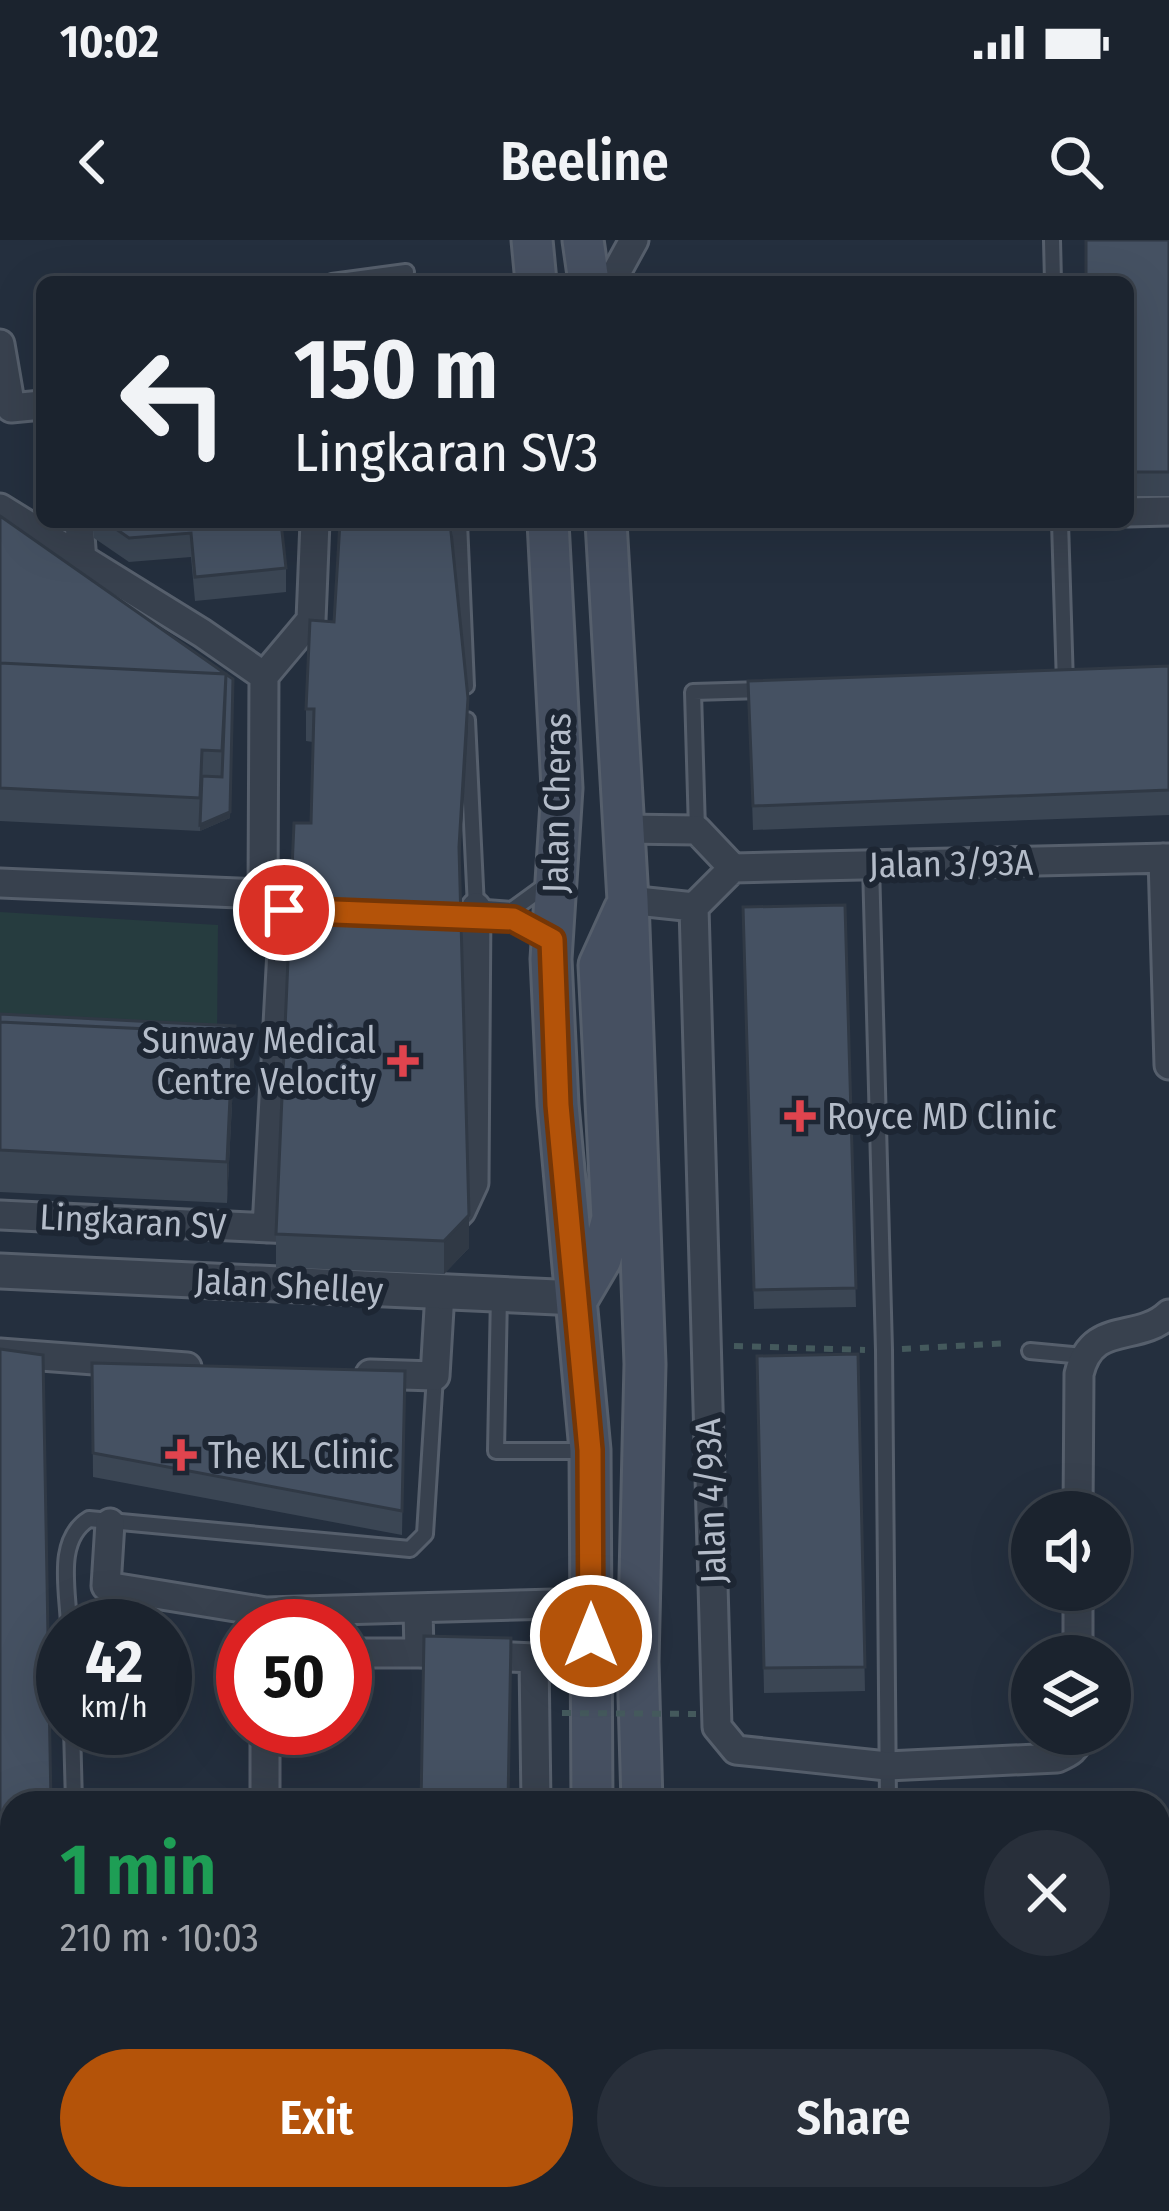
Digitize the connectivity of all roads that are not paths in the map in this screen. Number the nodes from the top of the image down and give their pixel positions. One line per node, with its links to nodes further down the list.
1 (532, 240): 7 (main road)
2 (583, 240): 8 (main road)
3 (634, 240): 9 (street)
4 (1052, 240): 10 (lane)
5 (406, 272): 6 (lane)
6 (376, 276)
7 (535, 276)
8 (588, 276)
9 (614, 276)
10 (1053, 276)
11 (0, 344): 12 (street)
12 (36, 406)
13 (0, 508): 22 (street)
14 (1169, 511): 15 (street)
15 (1134, 512)
16 (79, 528): 22 (street)
17 (315, 528): 23 (street)
18 (459, 528): 38 (lane)
19 (548, 528): 33 (main road, Jalan Cheras)
20 (606, 528): 28 (main road, Jalan Cheras)
21 (1060, 528): 26 (lane)
22 (82, 562): 23 (street)
23 (264, 676): 36 (street)
24 (1086, 683): 26 (lane)
25 (1042, 684): 26 (lane)
26 (1065, 684)
27 (786, 690): 29 (lane)
28 (623, 829): 29 (street); 35 (main road, Jalan Cheras)
29 (697, 830): 32 (street)
30 (1166, 858): 31 (street, Jalan 3/93A); 40 (street)
31 (871, 865): 32 (street, Jalan 3/93A); 70 (lane)
32 (733, 868): 37 (street)
33 (556, 878): 38 (lane); 39 (main road, Jalan Cheras)
34 (0, 883): 36 (street)
35 (628, 900): 37 (street); 48 (main road); 53 (main road, Jalan Cheras)
36 (285, 905): 42 (street)
37 (694, 908): 70 (street, Jalan 4/93A)
38 (467, 912): 39 (lane); 44 (street)
39 (552, 940): 48 (main road, Jalan Cheras)
40 (1169, 1064)
41 (0, 1215): 42 (street, Lingkaran SV)
42 (267, 1228): 43 (street, Lingkaran SV)
43 (336, 1231)
44 (428, 1234)
45 (0, 1271): 46 (street, Jalan Shelley)
46 (440, 1292): 47 (street, Jalan Shelley); 56 (street)
47 (499, 1294): 48 (street, Jalan Shelley); 57 (lane)
48 (578, 1298): 53 (main road); 57 (main road, Jalan Cheras)
49 (1169, 1314): 52 (street)
50 (1030, 1351): 52 (lane)
51 (0, 1353): 54 (street)
52 (1083, 1356): 58 (street)
53 (645, 1364): 75 (main road, Jalan Cheras)
54 (223, 1369)
55 (341, 1373): 56 (street)
56 (435, 1376): 59 (lane)
57 (590, 1450): 61 (main road, Jalan Cheras)
58 (1078, 1491)
59 (110, 1523): 60 (lane); 63 (street)
60 (68, 1599)
61 (591, 1603): 62 (street); 74 (main road, Jalan Cheras)
62 (418, 1608): 64 (street); 66 (street)
63 (216, 1609)
64 (372, 1611)
65 (372, 1653): 66 (street)
66 (419, 1653): 73 (street)
67 (73, 1755): 71 (lane)
68 (265, 1755): 72 (street)
69 (1060, 1755): 70 (street, Jalan 4/93A)
70 (887, 1766): 76 (lane)
71 (74, 1791)
72 (265, 1791)
73 (536, 1791)
74 (592, 1791)
75 (642, 1791)
76 (888, 1791)

